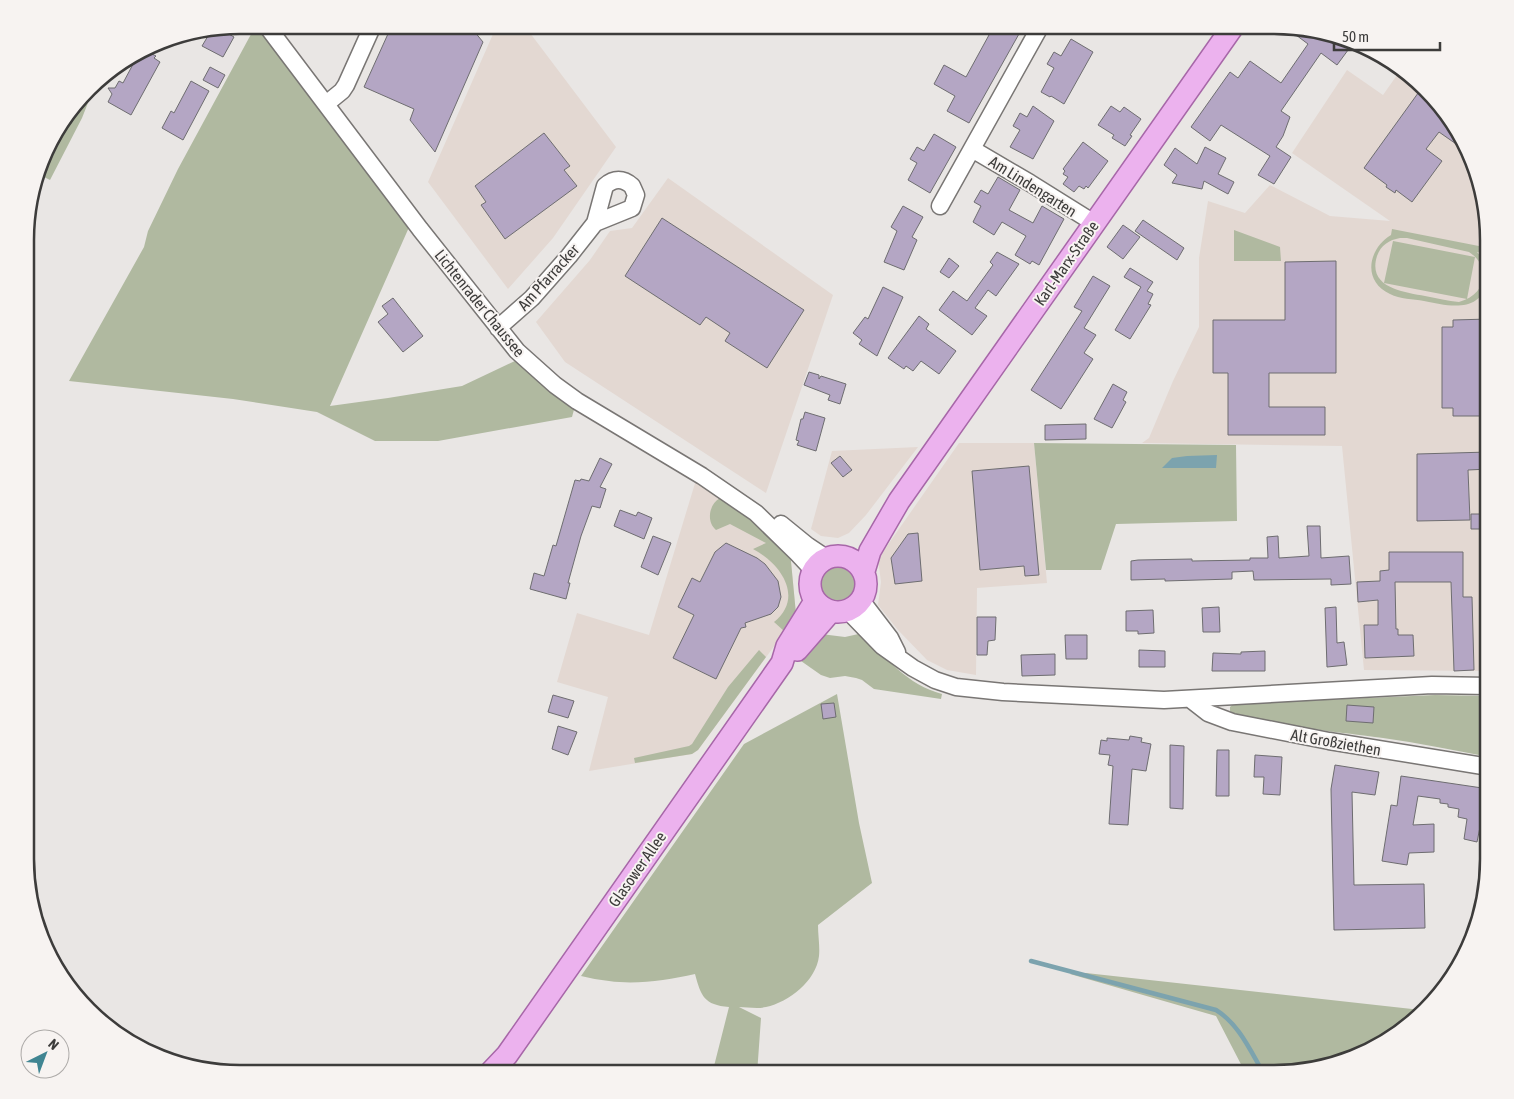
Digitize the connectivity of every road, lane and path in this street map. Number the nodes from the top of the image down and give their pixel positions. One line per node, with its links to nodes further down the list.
1 (273, 34): 5 (street, Lichtenrader Chaussee)
2 (369, 34): 5 (street)
3 (1036, 34): 6 (street, Am Lindengarten)
4 (1228, 34): 9 (main road, Karl-Marx-Straße)
5 (326, 104): 10 (street, Lichtenrader Chaussee)
6 (972, 149): 7 (street, Am Lindengarten); 9 (street, Am Lindengarten)
7 (940, 206)
8 (595, 223): 10 (street, Am Pfarracker)
9 (1094, 223): 11 (main road, Karl-Marx-Straße)
10 (498, 328): 13 (street, Lichtenrader Chaussee)
11 (899, 501): 12 (main road, Karl-Marx-Straße); 14 (main road, Karl-Marx-Straße)
12 (848, 557): 13 (main road); 14 (main road)
13 (819, 564): 15 (main road)
14 (864, 571): 15 (main road)
15 (839, 606): 17 (street); 19 (main road, Glasower Allee)
16 (1480, 686): 17 (street)
17 (1190, 699): 18 (street, Alt Großziethen)
18 (1480, 766)
19 (497, 1065)

